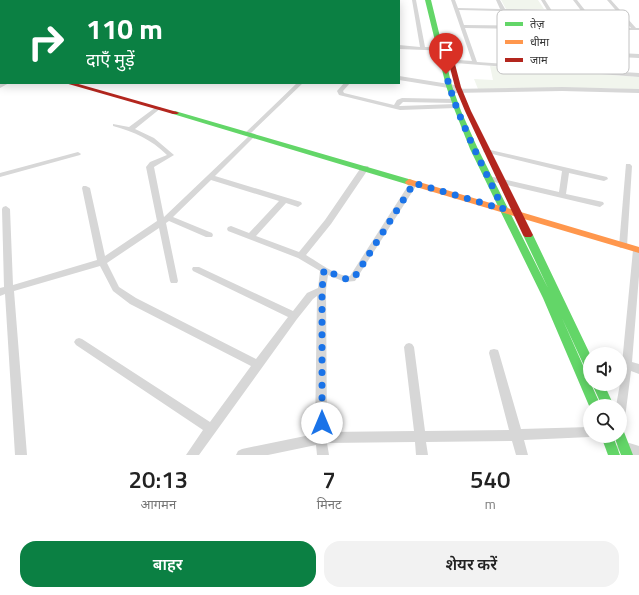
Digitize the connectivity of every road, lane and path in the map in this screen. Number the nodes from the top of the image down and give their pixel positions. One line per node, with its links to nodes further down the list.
1 (414, 0): 19 (street)
2 (428, 0): 20 (main road)
3 (435, 0): 20 (main road)
4 (454, 0): 9 (street)
5 (498, 0): 10 (street)
6 (542, 0): 11 (street)
7 (575, 0): 12 (street)
8 (609, 0): 13 (street)
9 (457, 9): 10 (street); 15 (street)
10 (503, 10)
11 (548, 10)
12 (583, 10)
13 (619, 10)
14 (629, 21): 17 (street)
15 (462, 26): 16 (street); 24 (street)
16 (497, 27)
17 (637, 29)
18 (400, 47): 19 (street)
19 (423, 48): 20 (street)
20 (444, 49): 23 (main road)
21 (629, 56): 22 (street)
22 (639, 56)
23 (447, 61): 24 (street); 33 (main road)
24 (475, 63): 25 (street)
25 (497, 65)
26 (622, 74): 27 (street)
27 (639, 75)
28 (400, 78): 33 (street)
29 (72, 84): 35 (main road)
30 (299, 84): 38 (street)
31 (346, 84): 33 (street)
32 (639, 91): 33 (street)
33 (455, 94): 34 (street); 39 (main road); 46 (main road)
34 (639, 95)
35 (158, 108): 37 (street); 38 (main road)
36 (115, 125): 37 (street)
37 (130, 129): 58 (street)
38 (250, 134): 42 (main road); 45 (street)
39 (486, 151): 43 (street); 48 (main road)
40 (78, 154): 44 (street)
41 (628, 166): 62 (street)
42 (365, 168): 49 (main road); 64 (street)
43 (566, 170): 47 (street); 51 (street)
44 (0, 175)
45 (210, 177): 52 (street); 58 (street)
46 (488, 178): 48 (street); 56 (main road)
47 (604, 179)
48 (501, 181): 51 (street); 57 (main road)
49 (414, 183): 56 (main road); 67 (street)
50 (86, 188): 65 (street)
51 (562, 195): 54 (street)
52 (283, 201): 53 (street); 61 (street)
53 (298, 204)
54 (600, 204)
55 (6, 209): 71 (street)
56 (503, 209): 57 (main road); 80 (main road)
57 (517, 214): 62 (main road); 75 (main road)
58 (165, 220): 60 (street); 65 (street); 68 (street)
59 (231, 229): 61 (street)
60 (209, 235)
61 (250, 237): 64 (street)
62 (623, 246): 63 (main road)
63 (638, 250): 69 (street)
64 (301, 256): 67 (street)
65 (102, 262): 71 (street); 77 (street)
66 (196, 268): 72 (street)
67 (324, 270): 70 (street)
68 (174, 281)
69 (637, 286): 78 (street)
70 (322, 290): 72 (street); 85 (street)
71 (5, 291): 90 (street)
72 (294, 316): 77 (street)
73 (79, 342): 81 (street)
74 (409, 347): 84 (street)
75 (583, 351)
76 (494, 353): 83 (street)
77 (258, 365): 81 (street)
78 (627, 365): 79 (street)
79 (639, 369)
80 (592, 399)
81 (211, 429): 91 (street)
82 (583, 432): 83 (street)
83 (516, 435): 84 (street); 95 (street)
84 (420, 437): 85 (street); 94 (street)
85 (322, 438): 92 (street); 93 (street)
86 (610, 443): 96 (main road)
87 (614, 443): 88 (street)
88 (626, 451): 89 (street)
89 (639, 452)
90 (21, 455)
91 (192, 455)
92 (242, 455)
93 (323, 455)
94 (422, 455)
95 (522, 455)
96 (614, 455)

